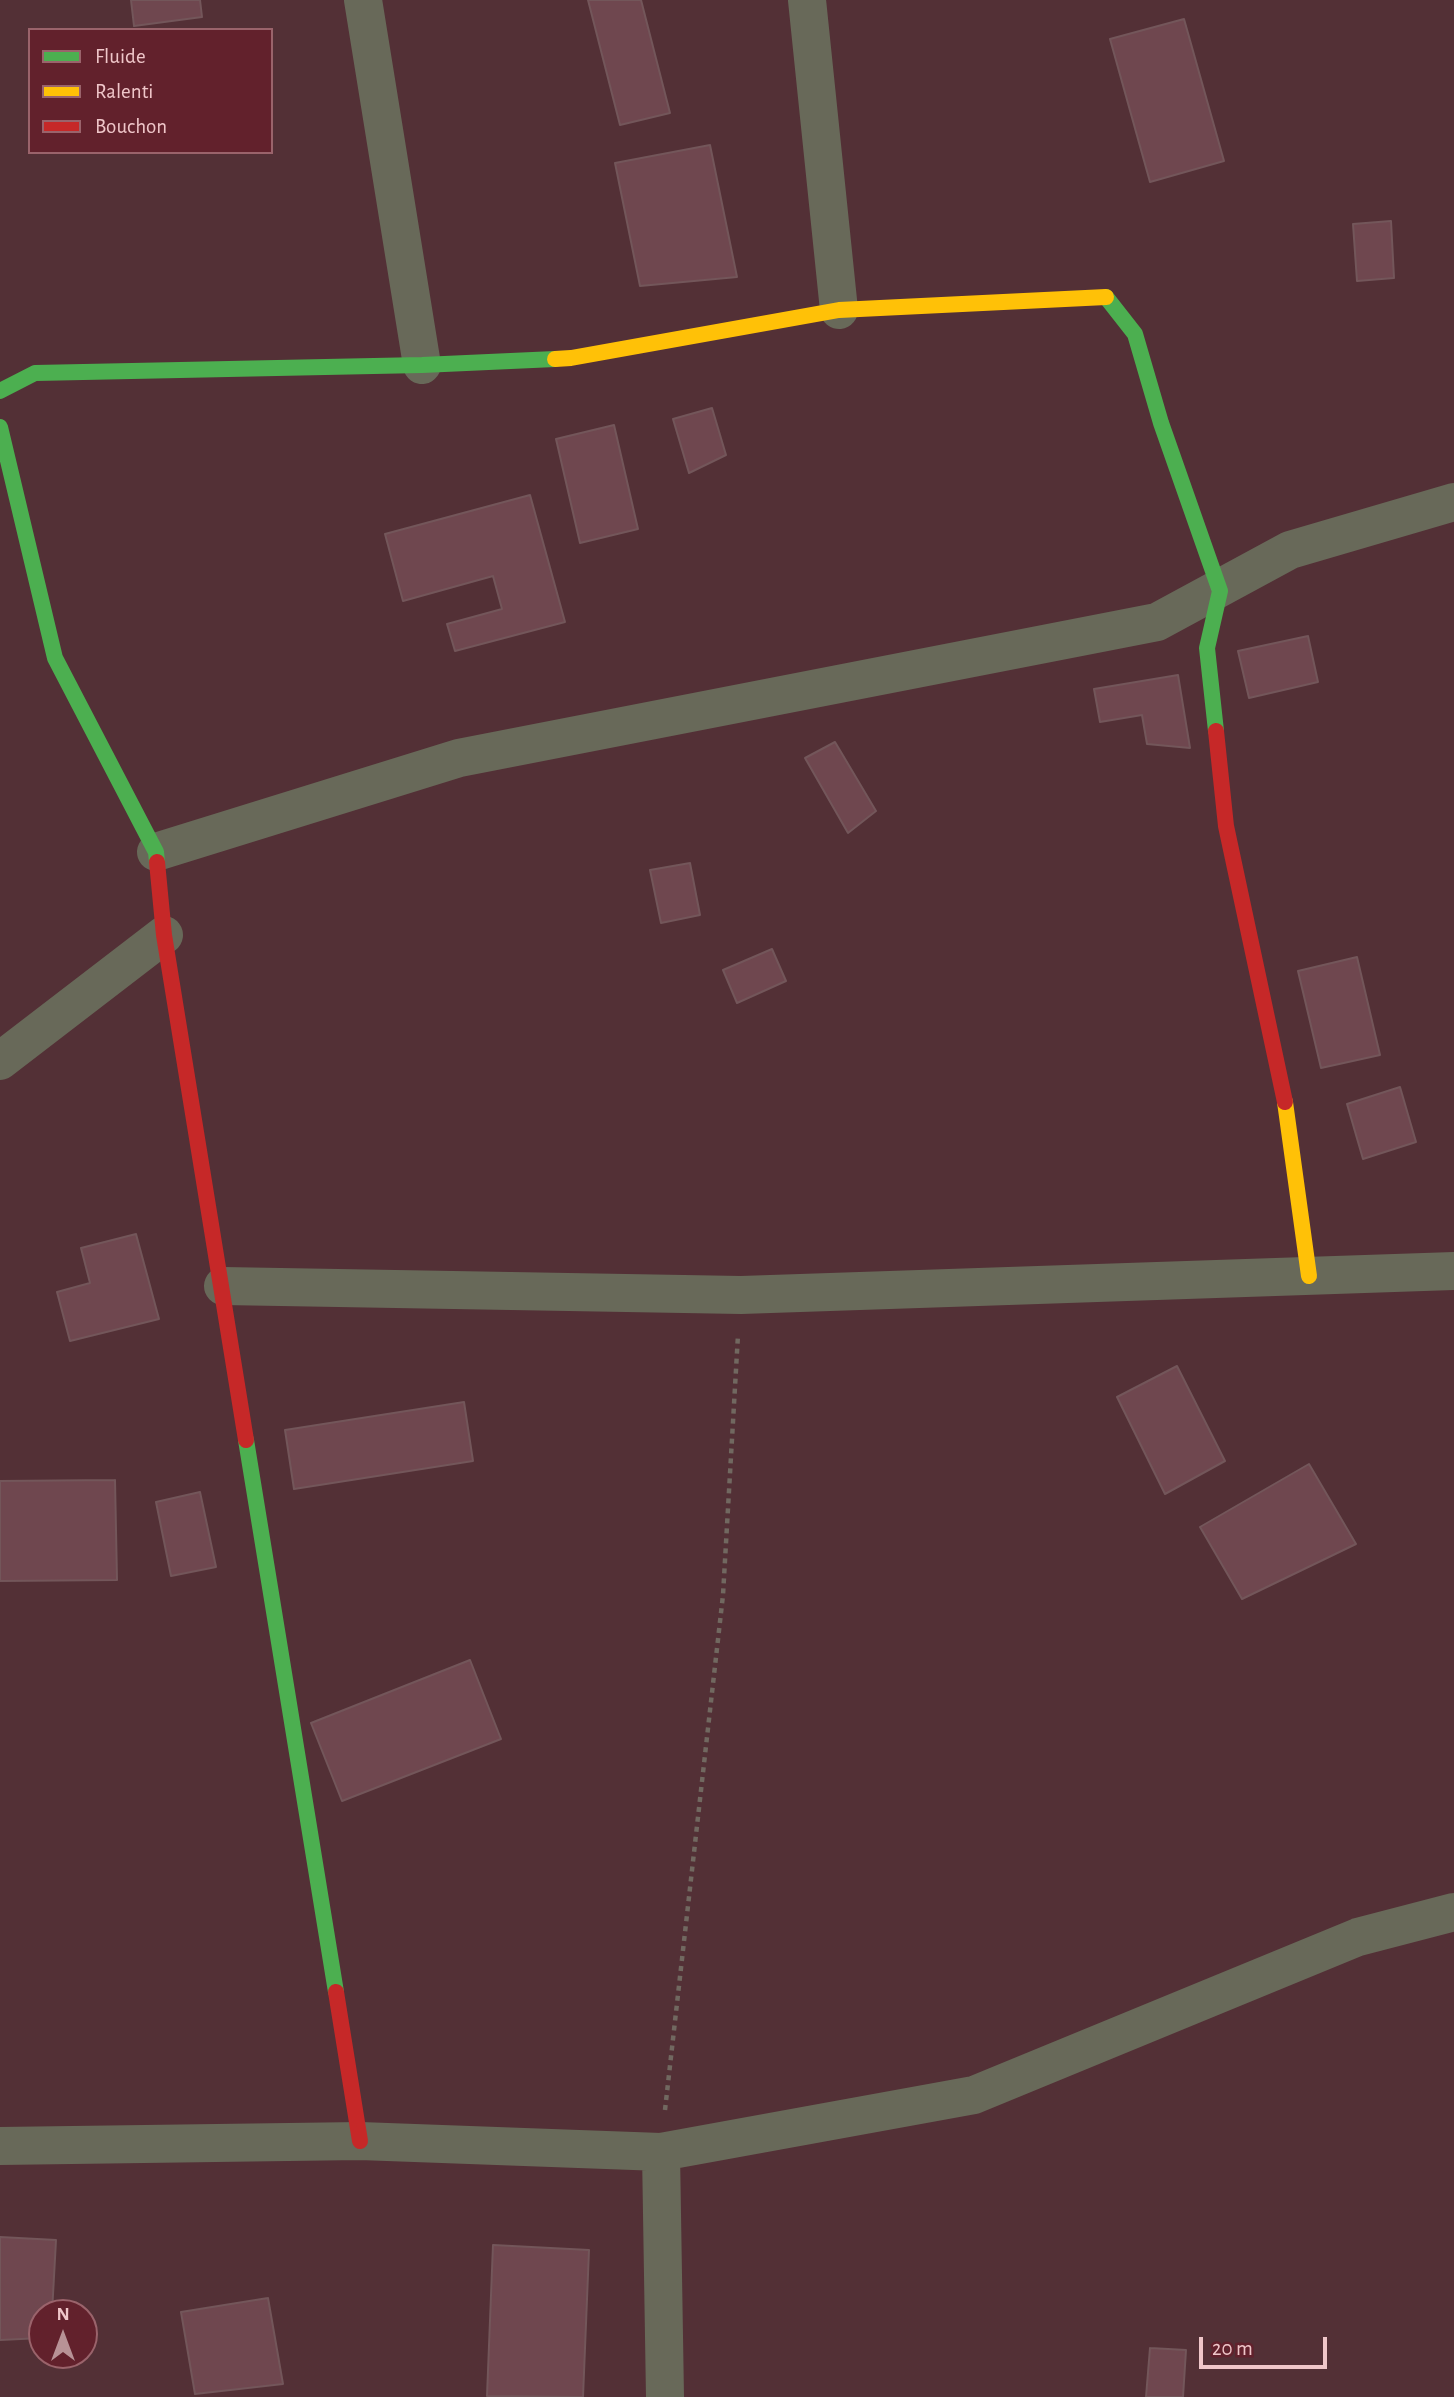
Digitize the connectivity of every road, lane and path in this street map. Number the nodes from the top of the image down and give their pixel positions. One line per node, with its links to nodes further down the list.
1 (363, 0): 4 (street)
2 (807, 0): 3 (street)
3 (839, 310): 4 (street); 8 (street)
4 (422, 365): 5 (street)
5 (0, 391)
6 (0, 427): 9 (street)
7 (1454, 502): 8 (street)
8 (1220, 590): 9 (street); 13 (street)
9 (156, 852): 10 (street)
10 (164, 935): 11 (street); 14 (street)
11 (0, 1061)
12 (1454, 1271): 13 (street)
13 (1309, 1276): 15 (street)
14 (223, 1286): 15 (street); 17 (street)
15 (741, 1295): 19 (path)
16 (1454, 1912): 19 (street)
17 (360, 2141): 18 (street); 19 (street)
18 (0, 2146)
19 (661, 2152): 20 (street)
20 (664, 2397)

